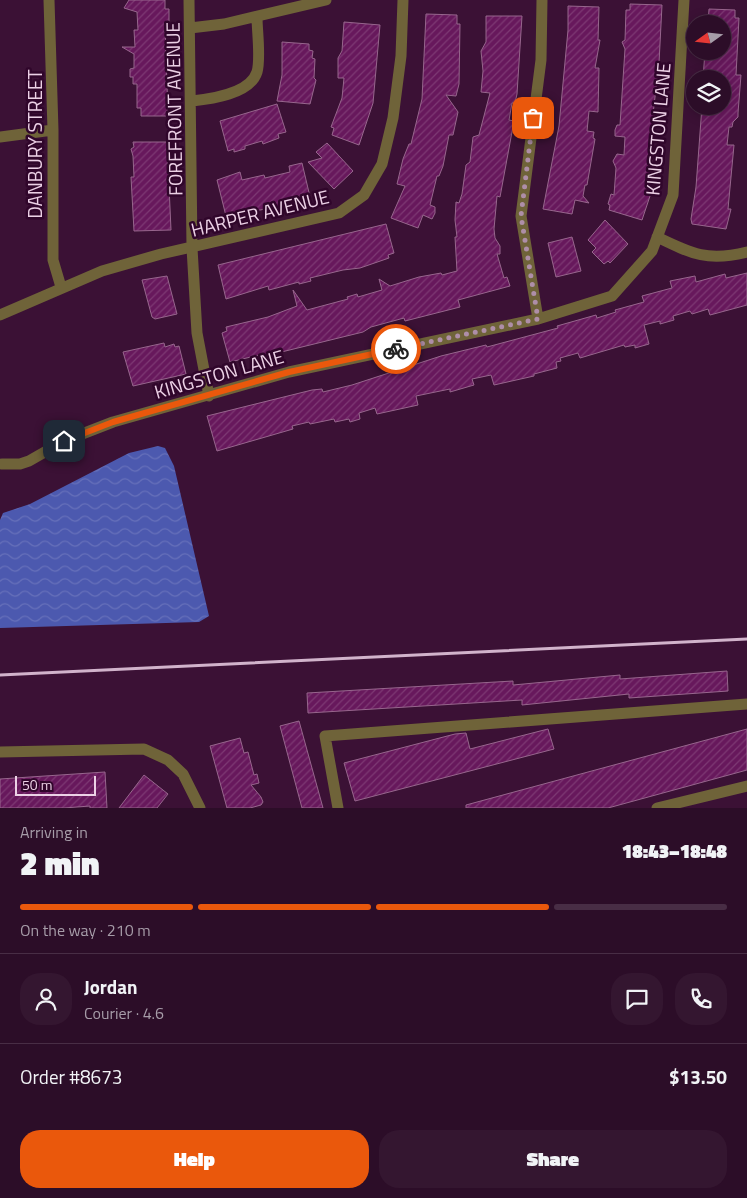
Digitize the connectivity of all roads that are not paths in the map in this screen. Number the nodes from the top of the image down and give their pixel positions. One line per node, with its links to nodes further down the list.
1 (49, 0): 10 (street, DANBURY STREET)
2 (189, 0): 8 (street, FOREFRONT AVENUE)
3 (326, 0): 7 (street)
4 (403, 0): 13 (street, HARPER AVENUE)
5 (542, 0): 17 (street)
6 (684, 0): 12 (street, KINGSTON LANE)
7 (257, 17): 8 (street); 9 (street)
8 (190, 28): 9 (street, FOREFRONT AVENUE)
9 (192, 101): 13 (street, FOREFRONT AVENUE)
10 (53, 130): 11 (street); 15 (street, DANBURY STREET)
11 (0, 137)
12 (657, 237): 14 (street); 17 (street, KINGSTON LANE)
13 (192, 248): 15 (street, HARPER AVENUE); 18 (street, FOREFRONT AVENUE)
14 (747, 252)
15 (61, 287): 16 (street, HARPER AVENUE)
16 (0, 315)
17 (538, 319): 18 (street, KINGSTON LANE)
18 (209, 396): 19 (street, KINGSTON LANE)
19 (2, 464)
20 (747, 704): 24 (street)
21 (0, 752): 23 (street)
22 (747, 786): 25 (street)
23 (200, 808)
24 (338, 808)
25 (657, 808)

